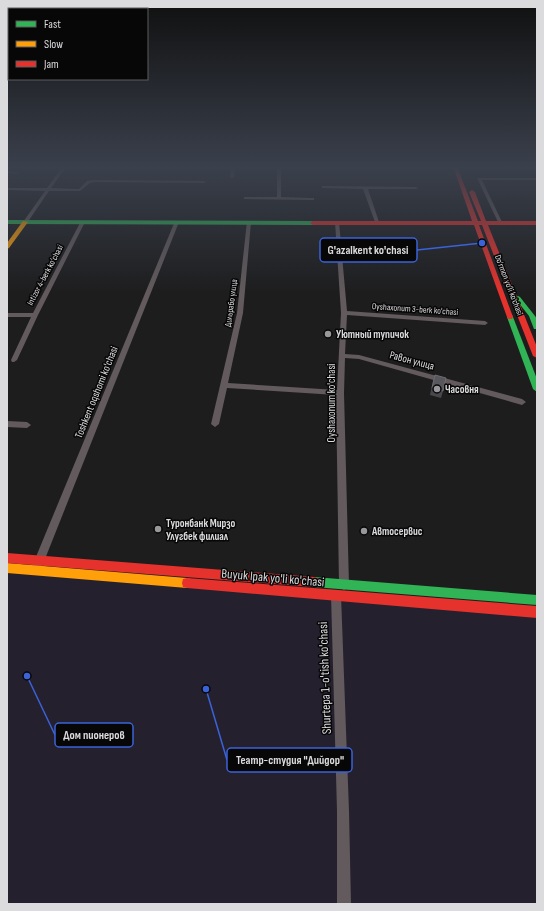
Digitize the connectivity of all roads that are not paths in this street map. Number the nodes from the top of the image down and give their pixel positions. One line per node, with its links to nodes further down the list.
1 (35, 209): 7 (street)
2 (372, 209): 12 (street)
3 (473, 209): 13 (main road, Do‘rmon yo‘li ko‘chasi)
4 (475, 209): 13 (main road, Do‘rmon yo‘li ko‘chasi)
5 (493, 209): 14 (street)
6 (7, 222): 7 (main road)
7 (25, 222): 8 (main road); 16 (main road)
8 (83, 222): 9 (main road); 20 (street, Intizor 4-berk ko'chasi)
9 (177, 222): 10 (main road); 34 (street, Toshkent oqshomi ko'chasi)
10 (249, 222): 11 (main road); 26 (street, Дильрабо улица)
11 (337, 222): 12 (main road); 18 (street, Oyshaxonum ko'chasi)
12 (377, 222): 13 (main road)
13 (479, 222): 14 (main road); 17 (main road, Do‘rmon yo‘li ko‘chasi); 27 (main road, Do‘rmon yo‘li ko‘chasi)
14 (500, 222): 15 (main road)
15 (537, 223)
16 (7, 247)
17 (510, 287): 22 (main road); 24 (main road, Do‘rmon yo‘li ko‘chasi)
18 (344, 313): 21 (street, Oyshaxonum 3-berk ko'chasi); 23 (street, Oyshaxonum ko'chasi)
19 (7, 315): 20 (street, Intizor 4-berk ko'chasi)
20 (35, 315): 25 (street, Intizor 4-berk ko'chasi)
21 (485, 323)
22 (537, 327)
23 (342, 356): 28 (street, Oyshaxonum ko'chasi); 29 (street, Равон улица)
24 (537, 356)
25 (14, 360)
26 (223, 385): 28 (street); 31 (street, Дильрабо улица)
27 (537, 389)
28 (340, 393): 37 (street, Oyshaxonum ko'chasi)
29 (522, 402)
30 (7, 424): 32 (street)
31 (214, 424)
32 (27, 425)
33 (7, 558): 34 (main road, Buyuk Ipak yo'li ko'chasi)
34 (39, 560): 36 (street, Toshkent oqshomi ko'chasi); 37 (main road, Buyuk Ipak yo'li ko'chasi)
35 (7, 568): 36 (main road, Buyuk Ipak yo'li ko'chasi)
36 (34, 570): 37 (main road, Buyuk Ipak yo'li ko'chasi)
37 (340, 590): 38 (main road, Buyuk Ipak yo'li ko'chasi); 39 (main road, Buyuk Ipak yo'li ko'chasi); 40 (street, Shurtepa 1-o'tish ko'chasi)
38 (537, 600)
39 (537, 612)
40 (344, 904)

